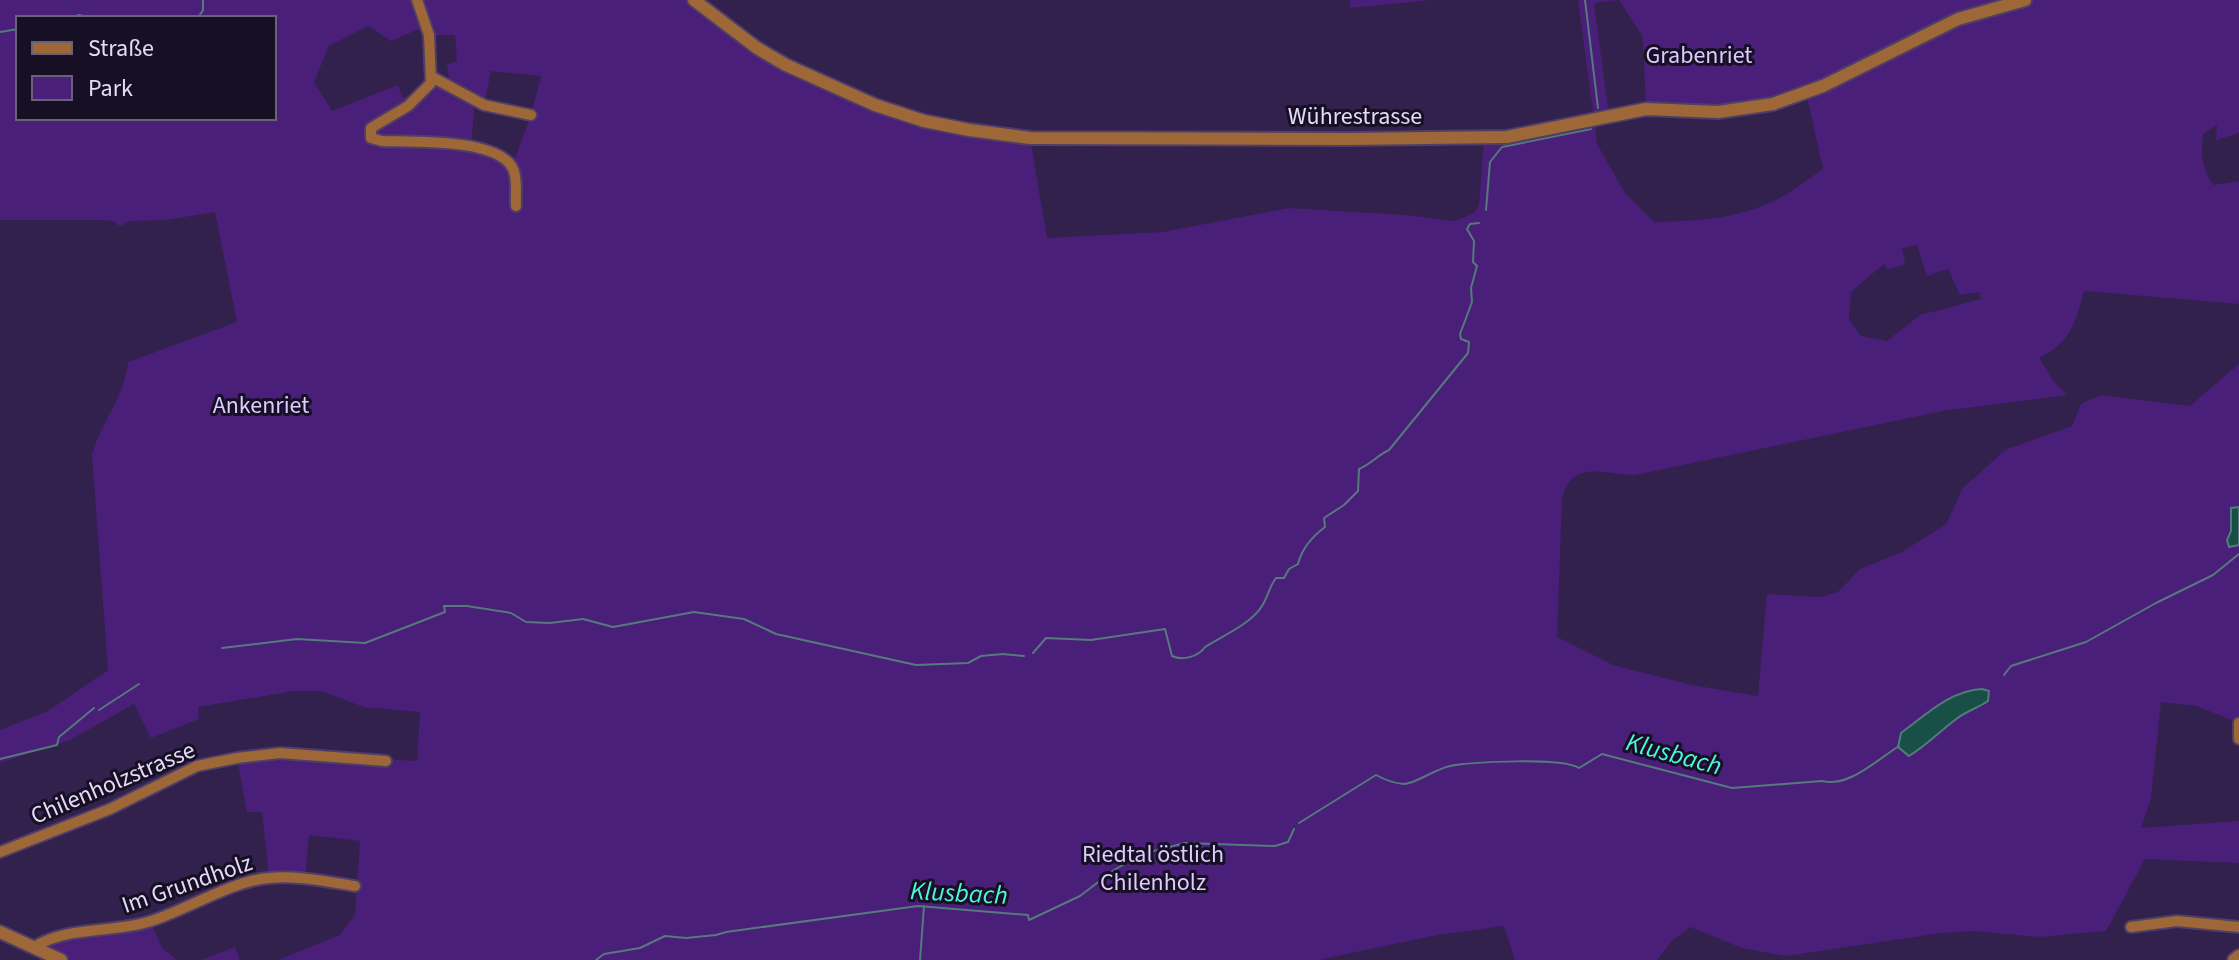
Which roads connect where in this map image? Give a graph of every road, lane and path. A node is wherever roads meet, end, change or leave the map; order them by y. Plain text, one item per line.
1 (417, 0) edge
2 (694, 0) edge
3 (2025, 0) edge
4 (432, 77) junction
5 (531, 115) dead end
6 (516, 206) dead end
7 (2239, 723) edge
8 (2239, 739) edge
9 (386, 761) dead end
10 (0, 852) edge
11 (355, 886) dead end
12 (2131, 927) dead end
13 (2239, 927) edge
14 (0, 932) edge
15 (34, 947) junction
16 (2239, 956) edge
17 (25, 960) edge
18 (61, 960) edge
19 (2234, 960) edge

1 - 4 street
2 - 3 street, Wührestrasse
4 - 5 street
4 - 6 street
7 - 8 street
9 - 10 street, Chilenholzstrasse
11 - 15 street, Im Grundholz
12 - 13 street
14 - 15 street
15 - 17 street
15 - 18 street
16 - 19 street

